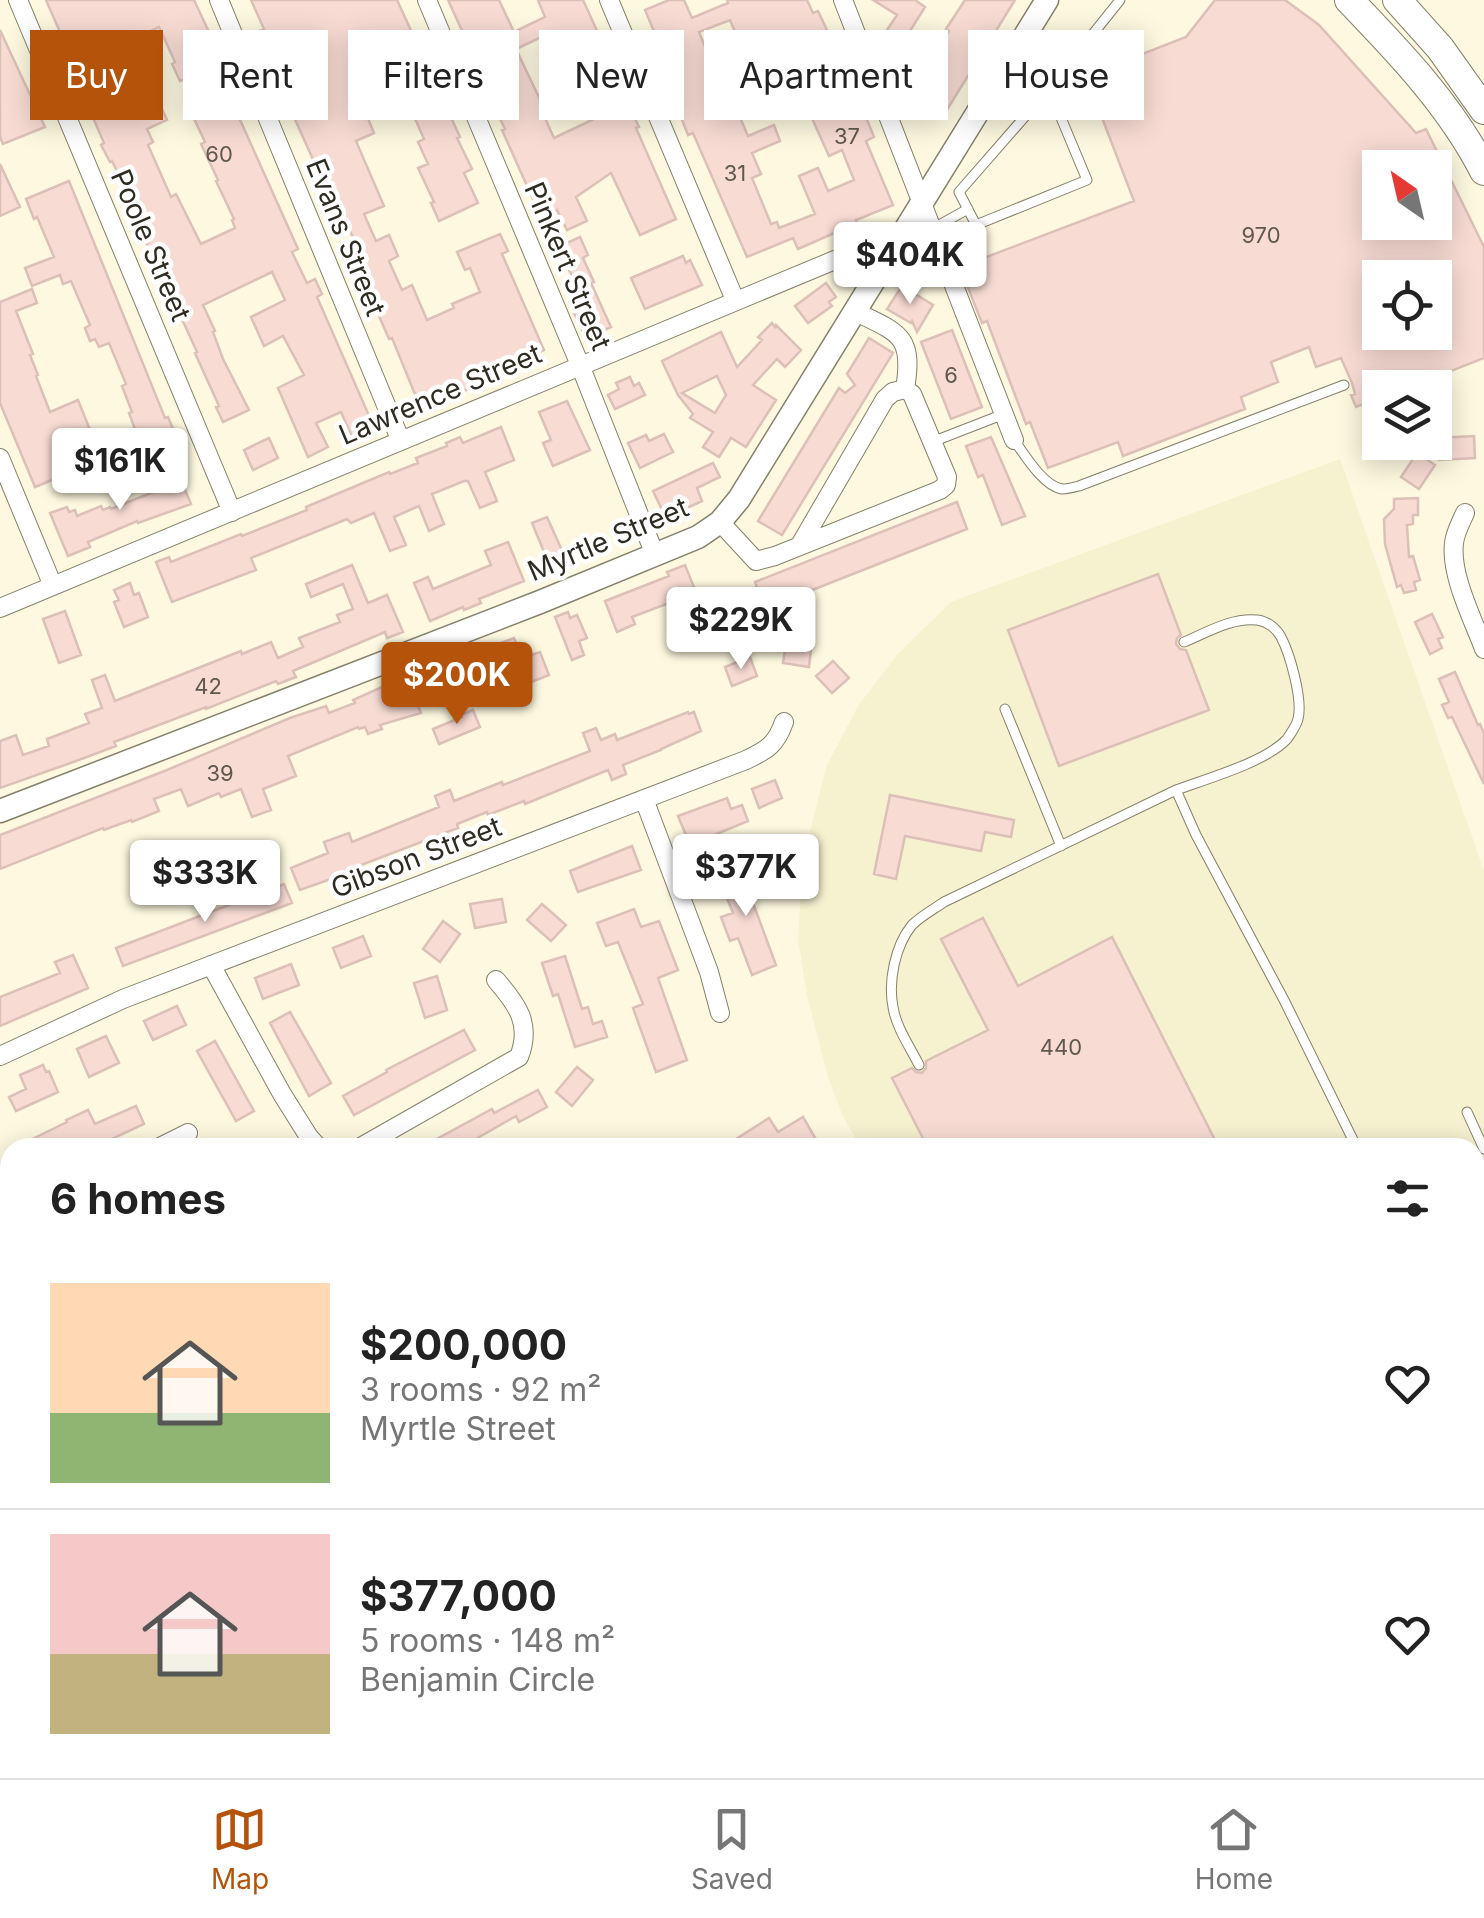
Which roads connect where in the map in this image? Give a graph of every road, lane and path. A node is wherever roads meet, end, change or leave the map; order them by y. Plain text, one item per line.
1 (18, 0) edge
2 (219, 0) edge
3 (427, 0) edge
4 (610, 0) edge
5 (844, 0) edge
6 (1047, 0) edge
7 (1120, 0) edge
8 (1349, 0) edge
9 (1397, 0) edge
10 (1096, 30) edge
11 (1484, 110) edge
12 (1022, 120) edge
13 (1062, 120) edge
14 (1484, 171) edge
15 (922, 200) junction
16 (968, 208) junction
17 (932, 229) junction
18 (902, 232) junction
19 (734, 300) junction
20 (854, 311) junction
21 (580, 366) junction
22 (1344, 385) dead end
23 (905, 390) junction
24 (1004, 414) junction
25 (400, 439) junction
26 (1014, 440) joint
27 (932, 442) junction
28 (0, 458) edge
29 (232, 512) junction
30 (1465, 513) dead end
31 (720, 522) junction
32 (800, 545) junction
33 (655, 555) junction
34 (53, 586) junction
35 (0, 608) edge
36 (1184, 642) dead end
37 (1484, 649) edge
38 (1005, 710) dead end
39 (784, 722) dead end
40 (1176, 790) junction
41 (644, 799) junction
42 (0, 810) edge
43 (1060, 846) junction
44 (211, 966) junction
45 (496, 980) dead end
46 (720, 1013) dead end
47 (0, 1056) edge
48 (919, 1064) dead end
49 (1468, 1112) dead end
50 (188, 1133) dead end
51 (178, 1138) edge
52 (309, 1138) edge
53 (377, 1138) edge
54 (1352, 1138) edge
55 (1479, 1138) edge

1 - 29 street, Poole Street
2 - 25 street, Evans Street
3 - 21 street, Pinkert Street
4 - 19 street
5 - 15 street
6 - 15 street, Myrtle Street
7 - 10 lane
8 - 14 main road
9 - 11 main road
12 - 16 lane
13 - 16 lane
15 - 17 street
15 - 18 street, Myrtle Street
16 - 17 lane
17 - 24 street
18 - 19 street, Lawrence Street
18 - 20 street, Myrtle Street
19 - 21 street, Lawrence Street
20 - 23 street
20 - 31 street, Myrtle Street
21 - 25 street, Lawrence Street
21 - 33 street, Pinkert Street
22 - 26 lane
23 - 27 street
23 - 32 street
24 - 26 street
24 - 27 lane
25 - 29 street, Lawrence Street
27 - 32 street
28 - 34 street
29 - 34 street, Lawrence Street
30 - 37 street
31 - 32 street
31 - 33 street, Myrtle Street
33 - 42 street, Myrtle Street
34 - 35 street, Lawrence Street
36 - 40 lane
38 - 43 lane
39 - 41 street, Gibson Street
40 - 43 lane
40 - 54 lane
41 - 44 street, Gibson Street
41 - 46 street
43 - 48 lane
44 - 47 street, Gibson Street
44 - 52 street
45 - 53 street
49 - 55 lane
50 - 51 street

